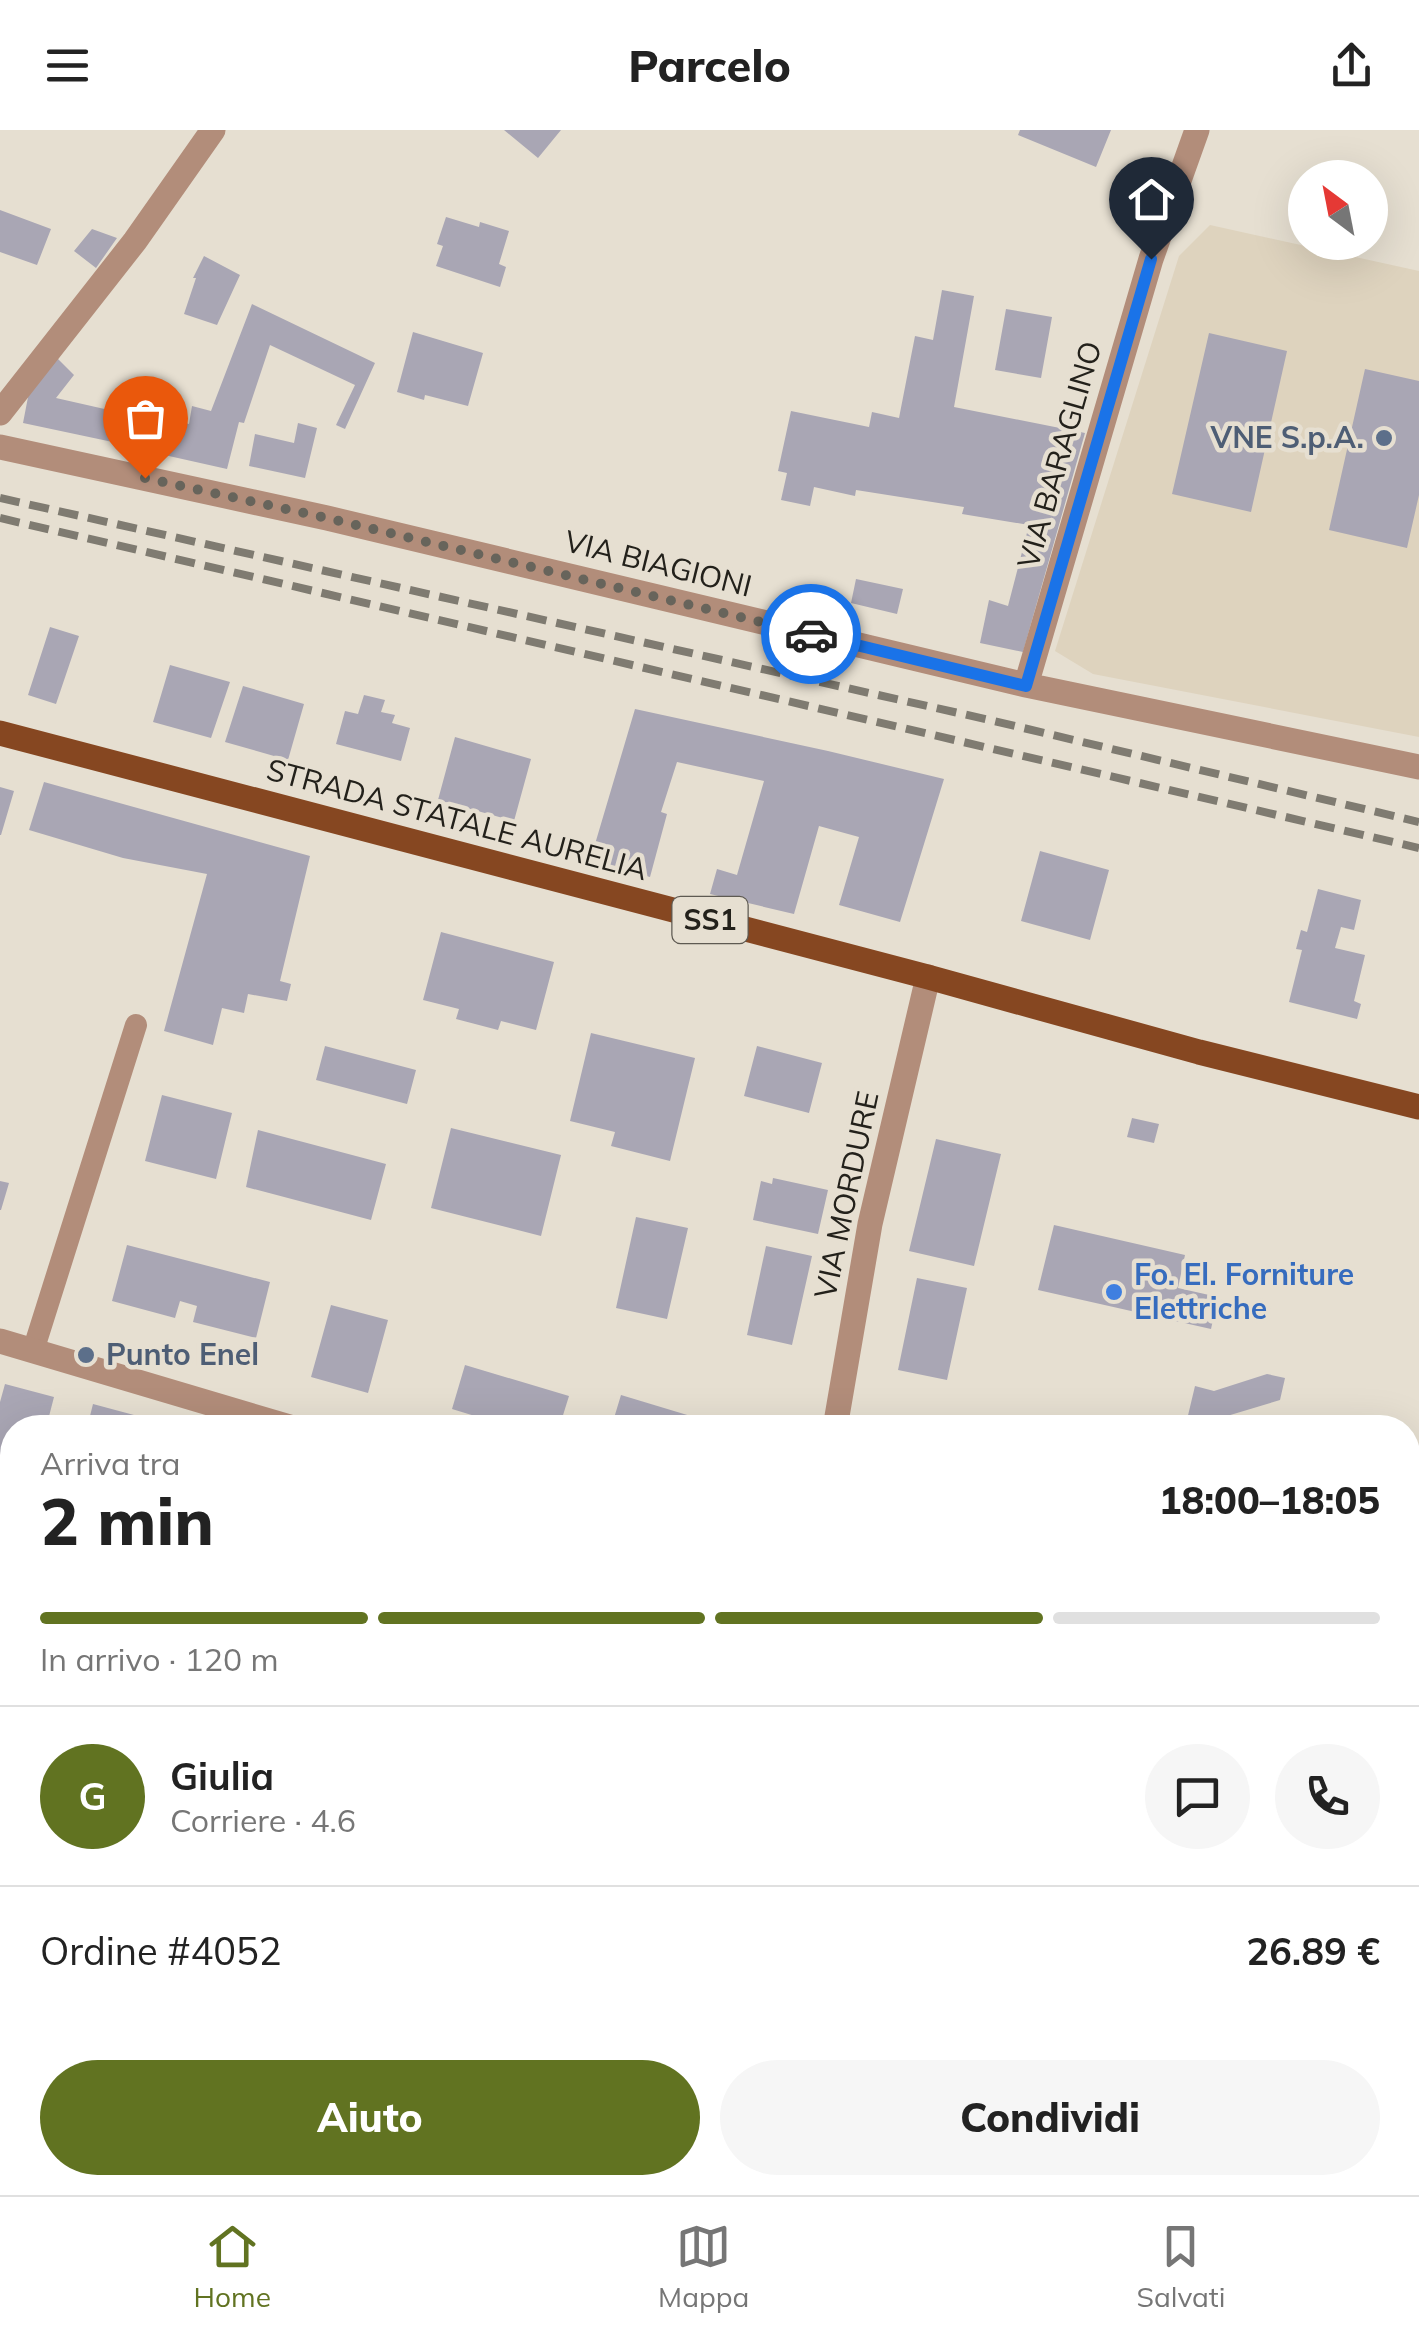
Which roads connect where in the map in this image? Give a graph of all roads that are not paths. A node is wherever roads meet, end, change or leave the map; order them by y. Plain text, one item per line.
1 (213, 130) edge
2 (1198, 130) edge
3 (0, 413) edge
4 (0, 447) edge
5 (1026, 686) junction
6 (0, 733) edge
7 (1419, 767) edge
8 (928, 977) junction
9 (136, 1025) dead end
10 (1419, 1107) edge
11 (0, 1342) edge
12 (33, 1351) junction
13 (249, 1415) edge
14 (837, 1415) edge

1 - 3 street
2 - 5 street, VIA BARAGLINO
4 - 5 street, VIA BIAGIONI
5 - 7 street, VIA BIAGIONI
6 - 8 main road, STRADA STATALE AURELIA / SS1
8 - 10 main road, STRADA STATALE AURELIA / SS1
8 - 14 street, VIA MORDURE
9 - 12 lane
11 - 12 street
12 - 13 street

